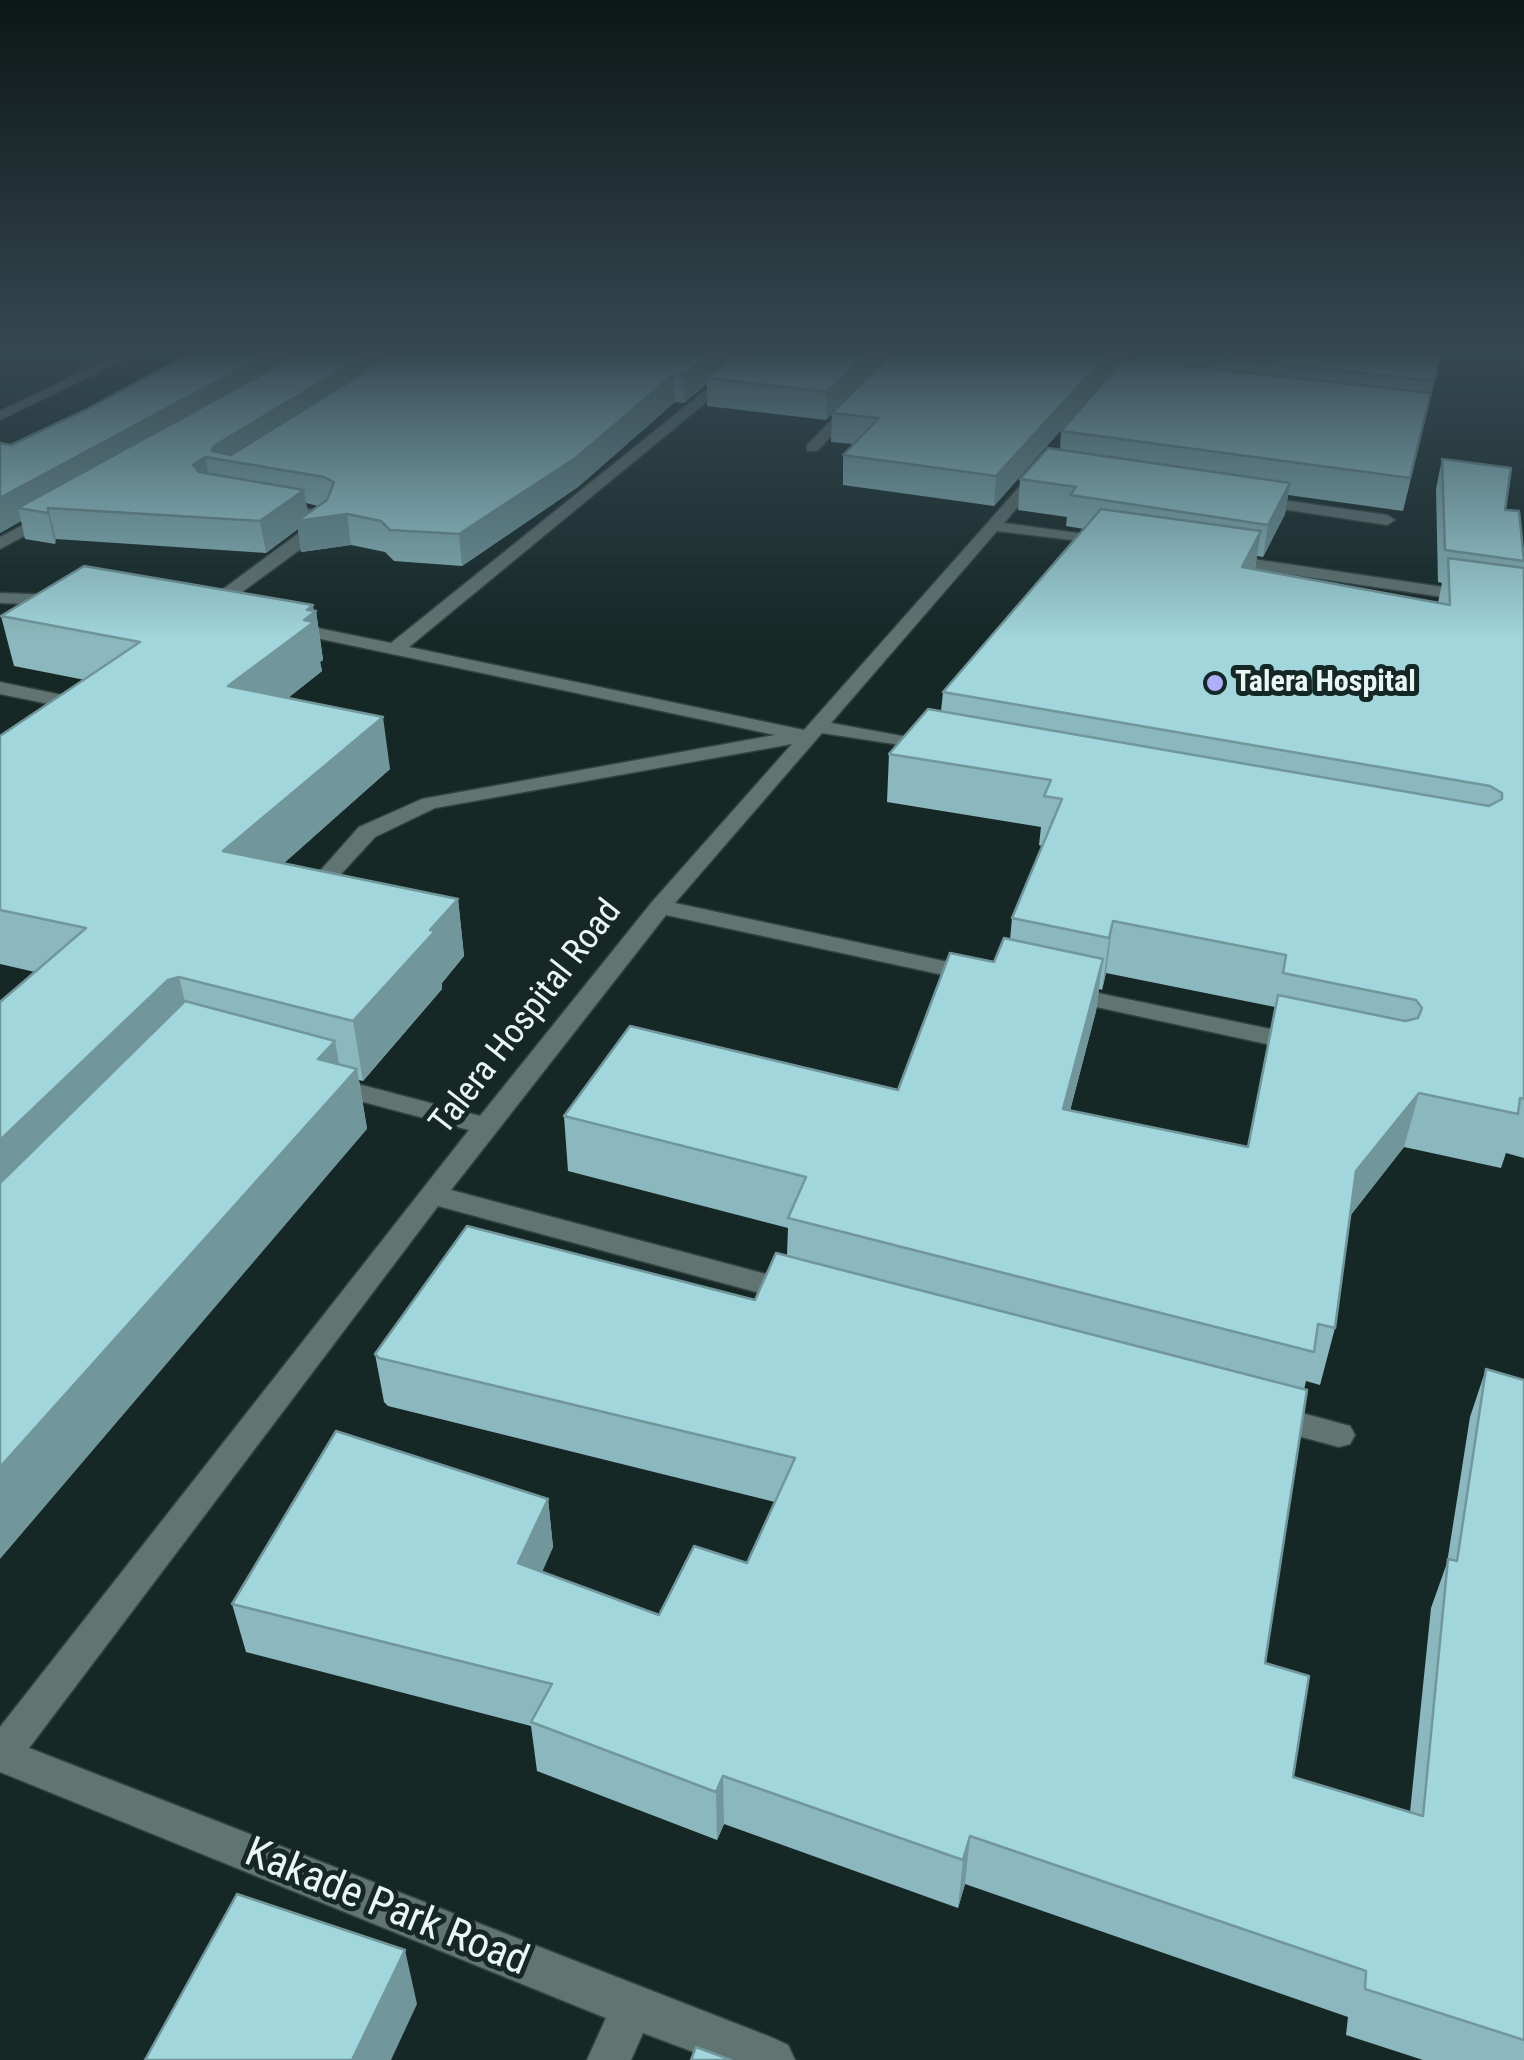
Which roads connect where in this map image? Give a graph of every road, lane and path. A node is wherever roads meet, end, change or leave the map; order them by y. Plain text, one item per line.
1 (643, 448) edge
2 (1053, 466) edge
3 (1234, 498) edge
4 (264, 504) edge
5 (67, 506) edge
6 (1386, 520) dead end
7 (993, 526) junction
8 (0, 544) edge
9 (1130, 546) edge
10 (1208, 558) edge
11 (0, 598) edge
12 (78, 600) edge
13 (1524, 604) edge
14 (207, 605) edge
15 (262, 622) edge
16 (396, 650) junction
17 (0, 688) edge
18 (811, 731) junction
19 (54, 732) edge
20 (952, 751) edge
21 (323, 880) edge
22 (660, 907) junction
23 (1006, 981) edge
24 (1045, 989) edge
25 (1315, 1047) edge
26 (306, 1078) edge
27 (486, 1126) junction
28 (432, 1195) junction
29 (818, 1297) edge
30 (1243, 1410) edge
31 (1339, 1435) dead end
32 (0, 1754) edge
33 (633, 2008) junction
34 (610, 2060) edge
35 (773, 2060) edge

1 - 16 street
2 - 7 street, Talera Hospital Road
3 - 6 street
4 - 14 street
5 - 8 street
7 - 9 street
7 - 18 street, Talera Hospital Road
10 - 13 street
11 - 12 street
15 - 16 street
16 - 18 street
17 - 19 street
18 - 20 street
18 - 21 street
18 - 22 street, Talera Hospital Road
22 - 23 street
22 - 27 street, Talera Hospital Road
24 - 25 street
26 - 27 street
27 - 28 street, Talera Hospital Road
28 - 29 street
28 - 32 street, Talera Hospital Road
30 - 31 street
32 - 33 street, Kakade Park Road
33 - 34 street
33 - 35 street, Kakade Park Road

